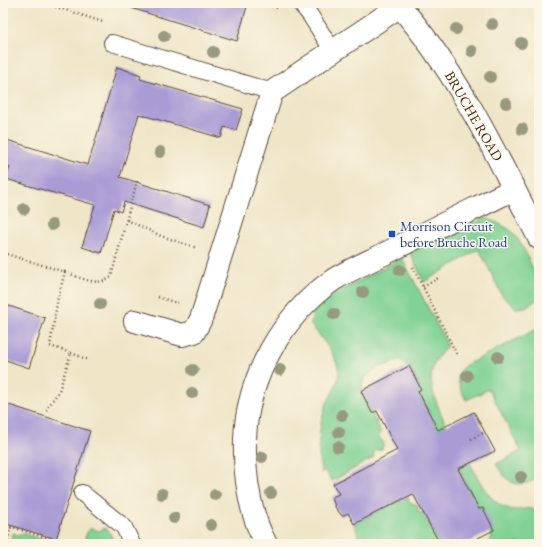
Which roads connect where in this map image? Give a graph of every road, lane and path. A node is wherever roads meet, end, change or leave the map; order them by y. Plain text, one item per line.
1 (44, 3) edge
2 (265, 3) edge
3 (300, 3) edge
4 (398, 5) edge
5 (286, 12) dead end
6 (111, 24) dead end
7 (112, 42) dead end
8 (333, 51) junction
9 (272, 92) junction
10 (137, 182) dead end
11 (514, 189) junction
12 (127, 220) junction
13 (539, 238) edge
14 (401, 245) junction
15 (3, 253) edge
16 (195, 256) dead end
17 (65, 272) junction
18 (440, 277) dead end
19 (423, 287) junction
20 (158, 297) dead end
21 (182, 297) dead end
22 (135, 321) dead end
23 (71, 353) junction
24 (458, 355) dead end
25 (89, 360) dead end
26 (46, 410) dead end
27 (485, 432) dead end
28 (471, 439) dead end
29 (82, 493) dead end
30 (3, 524) edge
31 (11, 527) junction
32 (264, 543) edge
33 (7, 544) edge
34 (65, 544) edge
35 (132, 544) edge

1 - 6 path
2 - 5 path
3 - 8 lane
4 - 8 street
4 - 11 street, BRUCHE ROAD
7 - 9 lane
8 - 9 street
9 - 22 street
10 - 12 path
11 - 13 street, BRUCHE ROAD
11 - 14 street
12 - 16 path
12 - 17 path
14 - 19 path
14 - 32 street
15 - 17 path
17 - 23 path
18 - 19 path
19 - 24 path
20 - 21 path
23 - 25 path
23 - 26 path
27 - 28 path
29 - 35 lane
30 - 31 path
31 - 33 path
31 - 34 path

